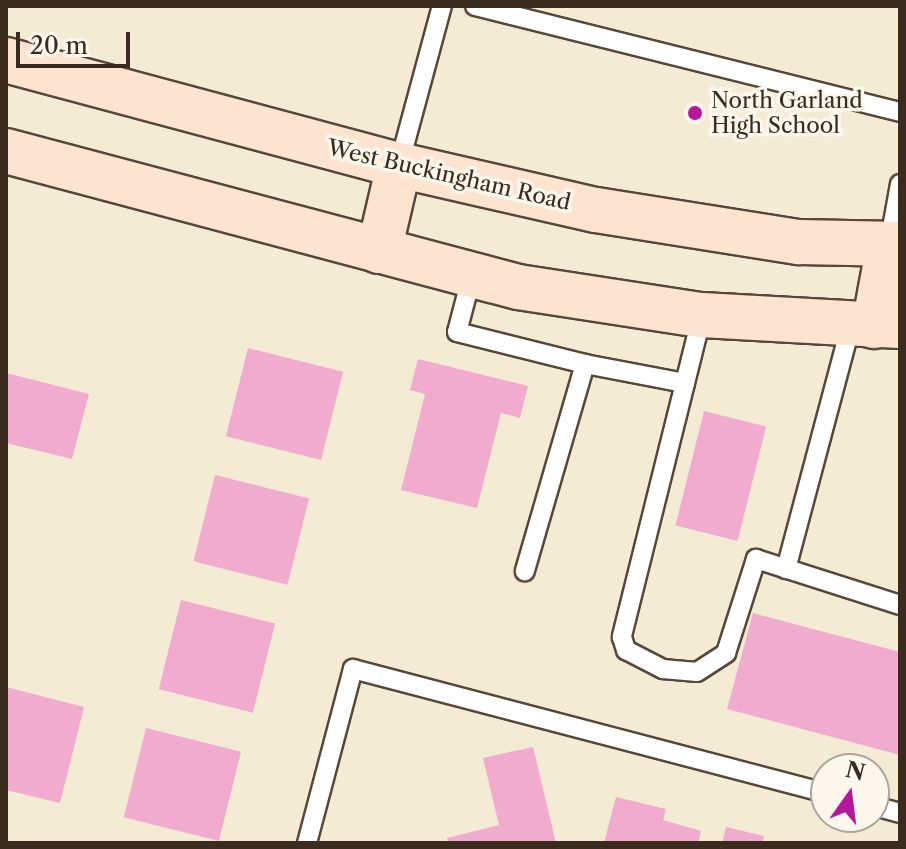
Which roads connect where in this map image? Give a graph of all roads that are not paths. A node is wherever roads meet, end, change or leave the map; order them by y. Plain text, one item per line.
1 (442, 6) edge
2 (475, 6) edge
3 (6, 60) edge
4 (900, 112) edge
5 (6, 151) edge
6 (399, 165) junction
7 (900, 184) edge
8 (894, 245) edge
9 (379, 251) junction
10 (472, 275) junction
11 (702, 315) junction
12 (875, 326) edge
13 (585, 364) junction
14 (685, 383) junction
15 (786, 569) junction
16 (525, 571) dead end
17 (900, 605) edge
18 (810, 789) edge
19 (307, 843) edge

1 - 6 lane
2 - 4 lane
3 - 6 main road, West Buckingham Road
5 - 9 main road
6 - 8 main road, West Buckingham Road
6 - 9 main road
7 - 8 lane
8 - 12 main road
9 - 10 main road
10 - 11 main road
10 - 13 lane
11 - 12 main road
11 - 14 lane
12 - 15 lane
13 - 14 lane
13 - 16 lane
14 - 15 lane
15 - 17 lane
18 - 19 lane

